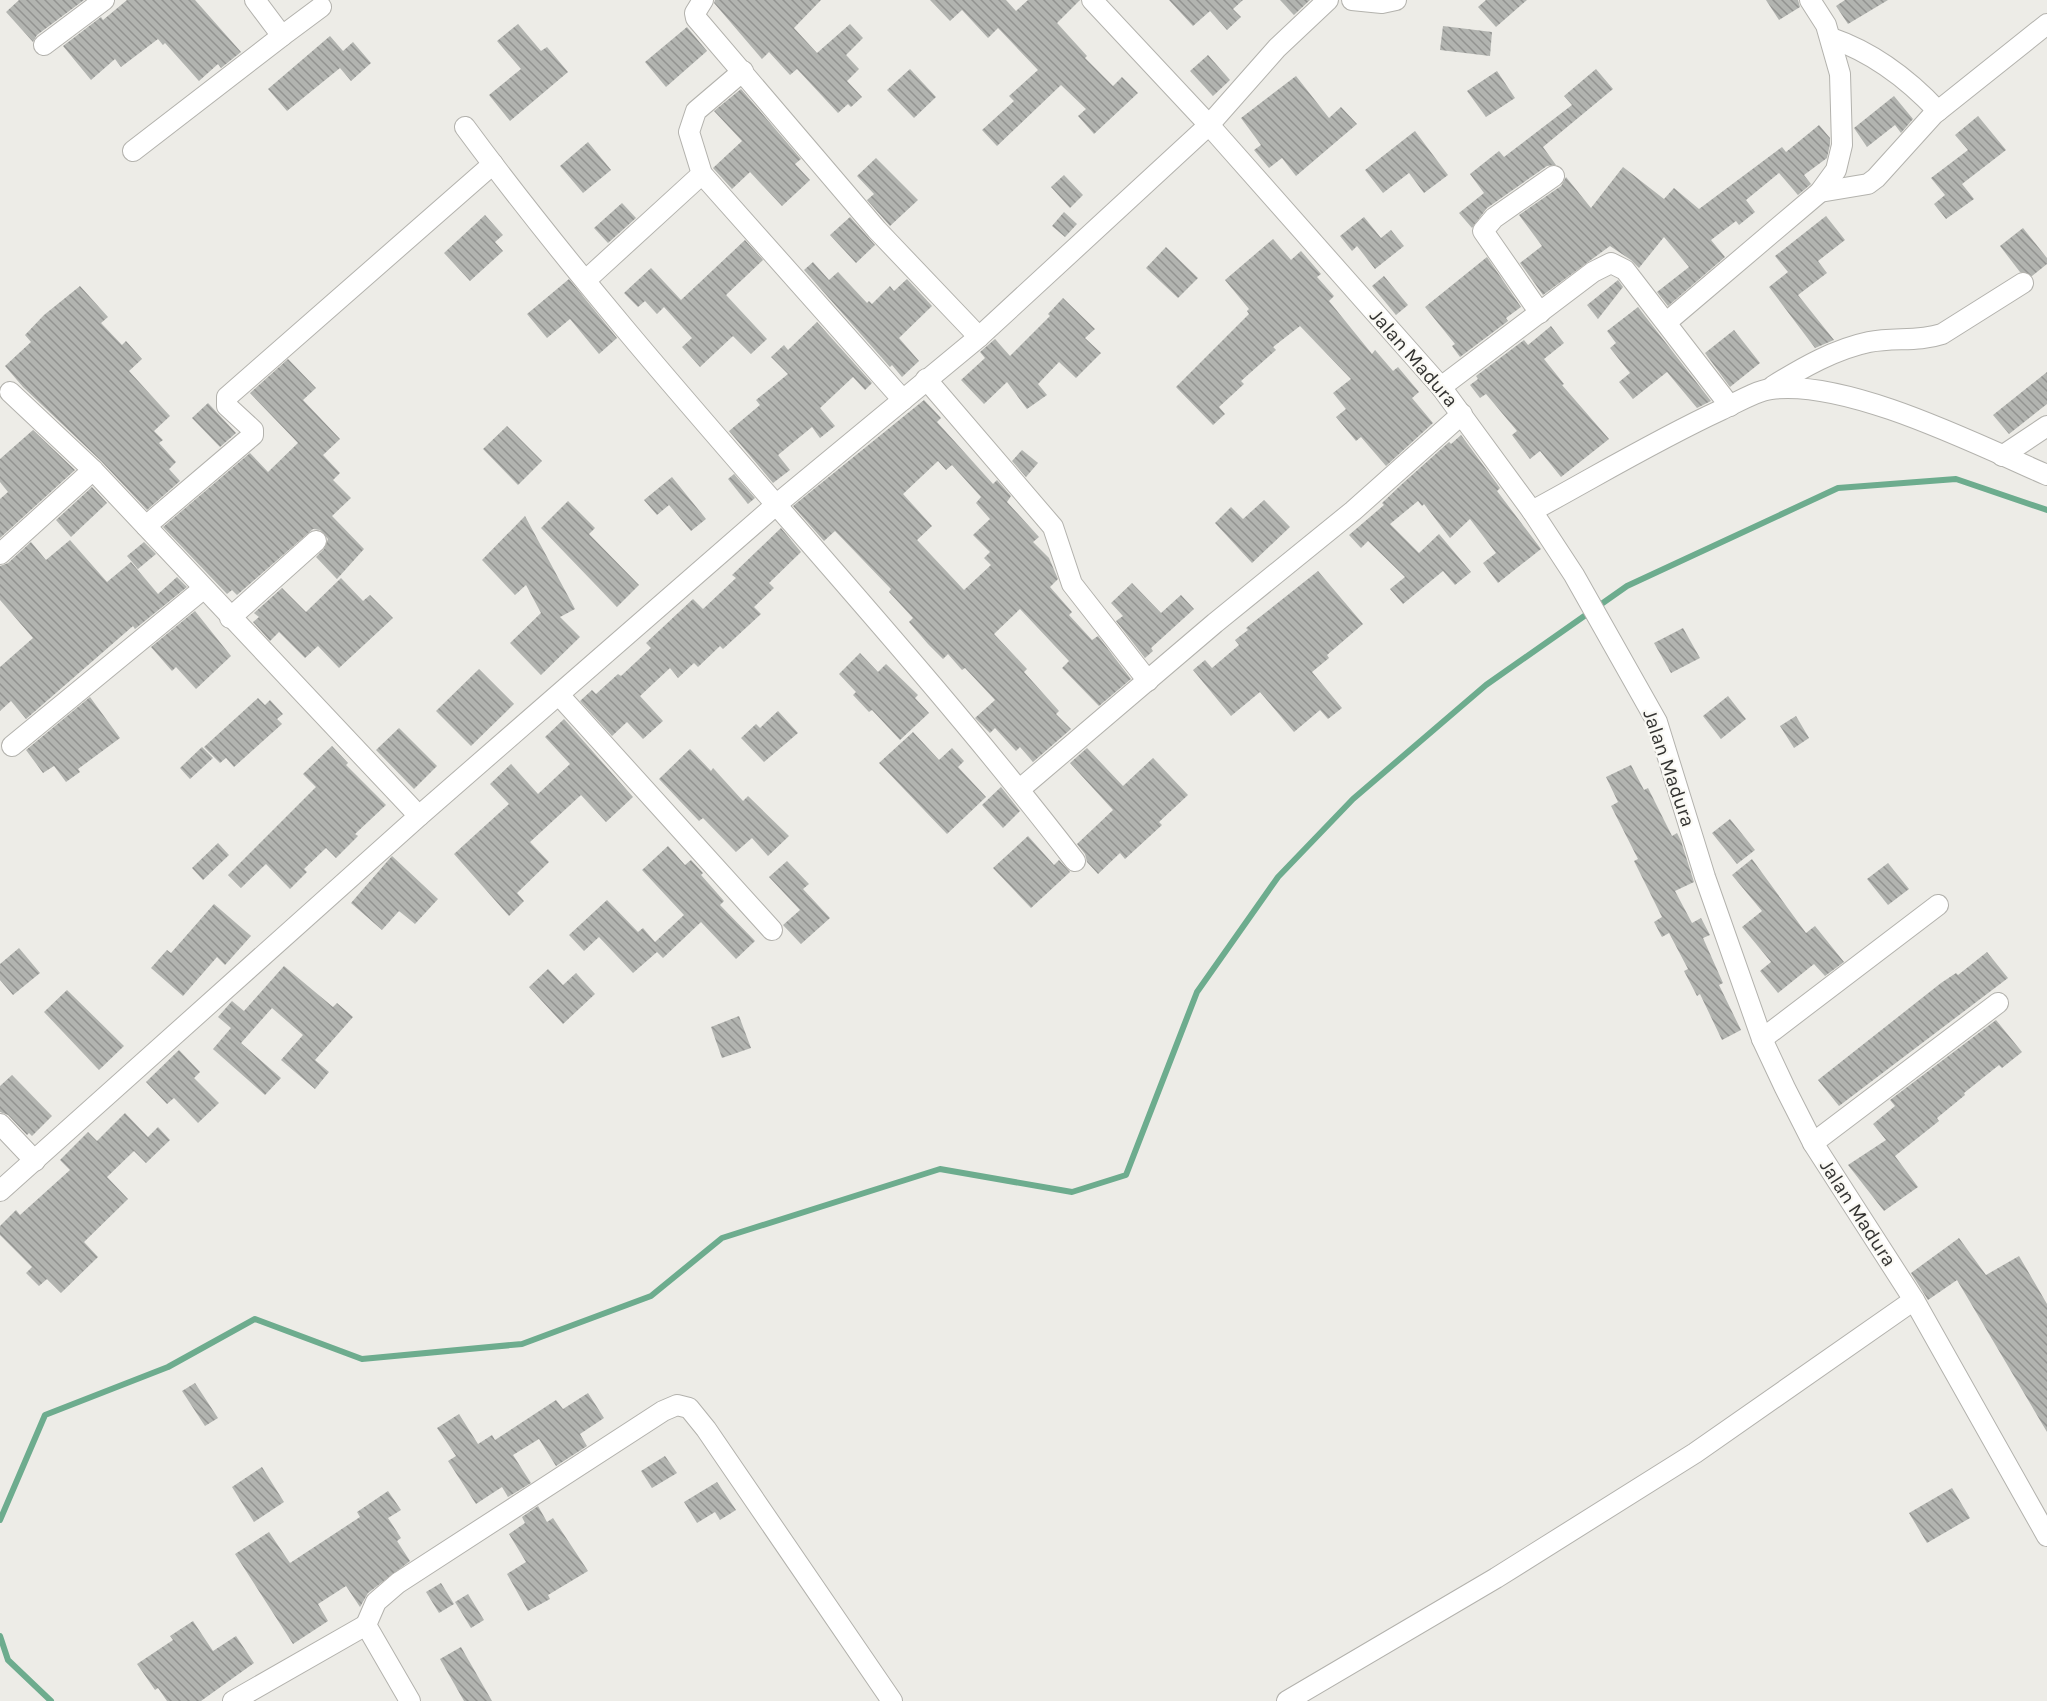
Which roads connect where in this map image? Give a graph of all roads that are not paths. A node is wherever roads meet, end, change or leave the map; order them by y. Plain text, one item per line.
1 (104, 0) edge
2 (255, 0) edge
3 (704, 0) edge
4 (1092, 0) edge
5 (1328, 0) edge
6 (1352, 0) edge
7 (1396, 0) edge
8 (1810, 0) edge
9 (321, 7) dead end
10 (2047, 24) edge
11 (1828, 32) junction
12 (282, 36) junction
13 (44, 45) dead end
14 (743, 71) junction
15 (1938, 111) junction
16 (1209, 126) junction
17 (465, 127) dead end
18 (133, 151) dead end
19 (493, 164) junction
20 (702, 174) junction
21 (1554, 176) dead end
22 (1820, 192) junction
23 (586, 280) junction
24 (2023, 283) dead end
25 (1540, 313) junction
26 (1668, 321) junction
27 (979, 337) junction
28 (926, 379) junction
29 (1441, 387) junction
30 (1768, 389) junction
31 (10, 392) dead end
32 (903, 400) junction
33 (1730, 406) junction
34 (1462, 414) junction
35 (2047, 426) edge
36 (2002, 456) junction
37 (93, 470) junction
38 (2047, 475) edge
39 (777, 504) junction
40 (1532, 511) junction
41 (146, 526) junction
42 (316, 541) dead end
43 (0, 554) edge
44 (203, 589) junction
45 (230, 618) junction
46 (1148, 681) junction
47 (559, 695) junction
48 (12, 747) dead end
49 (1020, 789) junction
50 (419, 816) junction
51 (1075, 861) dead end
52 (1938, 905) dead end
53 (772, 930) dead end
54 (1998, 1003) dead end
55 (1762, 1039) junction
56 (0, 1125) edge
57 (1813, 1143) junction
58 (35, 1161) junction
59 (0, 1191) edge
60 (1914, 1300) junction
61 (2039, 1506) edge
62 (2047, 1536) edge
63 (366, 1625) junction
64 (233, 1701) edge
65 (410, 1701) edge
66 (892, 1701) edge
67 (1287, 1701) edge

1 - 13 street
2 - 12 street
3 - 14 street
4 - 16 street, Jalan Madura
5 - 16 street
6 - 7 street
8 - 11 street
9 - 12 street
10 - 15 street
11 - 15 street
11 - 22 street
12 - 18 street
14 - 20 street
14 - 27 street
15 - 22 street
16 - 27 street
16 - 29 street, Jalan Madura
17 - 19 street
19 - 23 street
19 - 41 street
20 - 23 street
20 - 32 street
21 - 25 street
22 - 26 street
23 - 39 street
24 - 30 street
25 - 26 street
25 - 29 street
26 - 33 street
27 - 28 street
28 - 32 street
28 - 46 street
29 - 34 street, Jalan Madura
30 - 33 street
30 - 36 street
31 - 37 street
32 - 39 street
33 - 40 street
34 - 40 street, Jalan Madura
34 - 46 street
35 - 36 street
36 - 38 street
37 - 41 street
37 - 43 street
39 - 47 street
39 - 49 street
40 - 55 street, Jalan Madura
41 - 44 street
42 - 45 street
44 - 45 street
44 - 48 street
45 - 50 street
46 - 49 street
47 - 50 street
47 - 53 street
49 - 51 street
50 - 58 street
52 - 55 street
54 - 57 street
55 - 57 street, Jalan Madura
56 - 58 street
57 - 60 street, Jalan Madura
58 - 59 street
60 - 61 street, Jalan Madura
60 - 67 street
61 - 62 street, Jalan Madura
63 - 64 street
63 - 65 street
63 - 66 street

